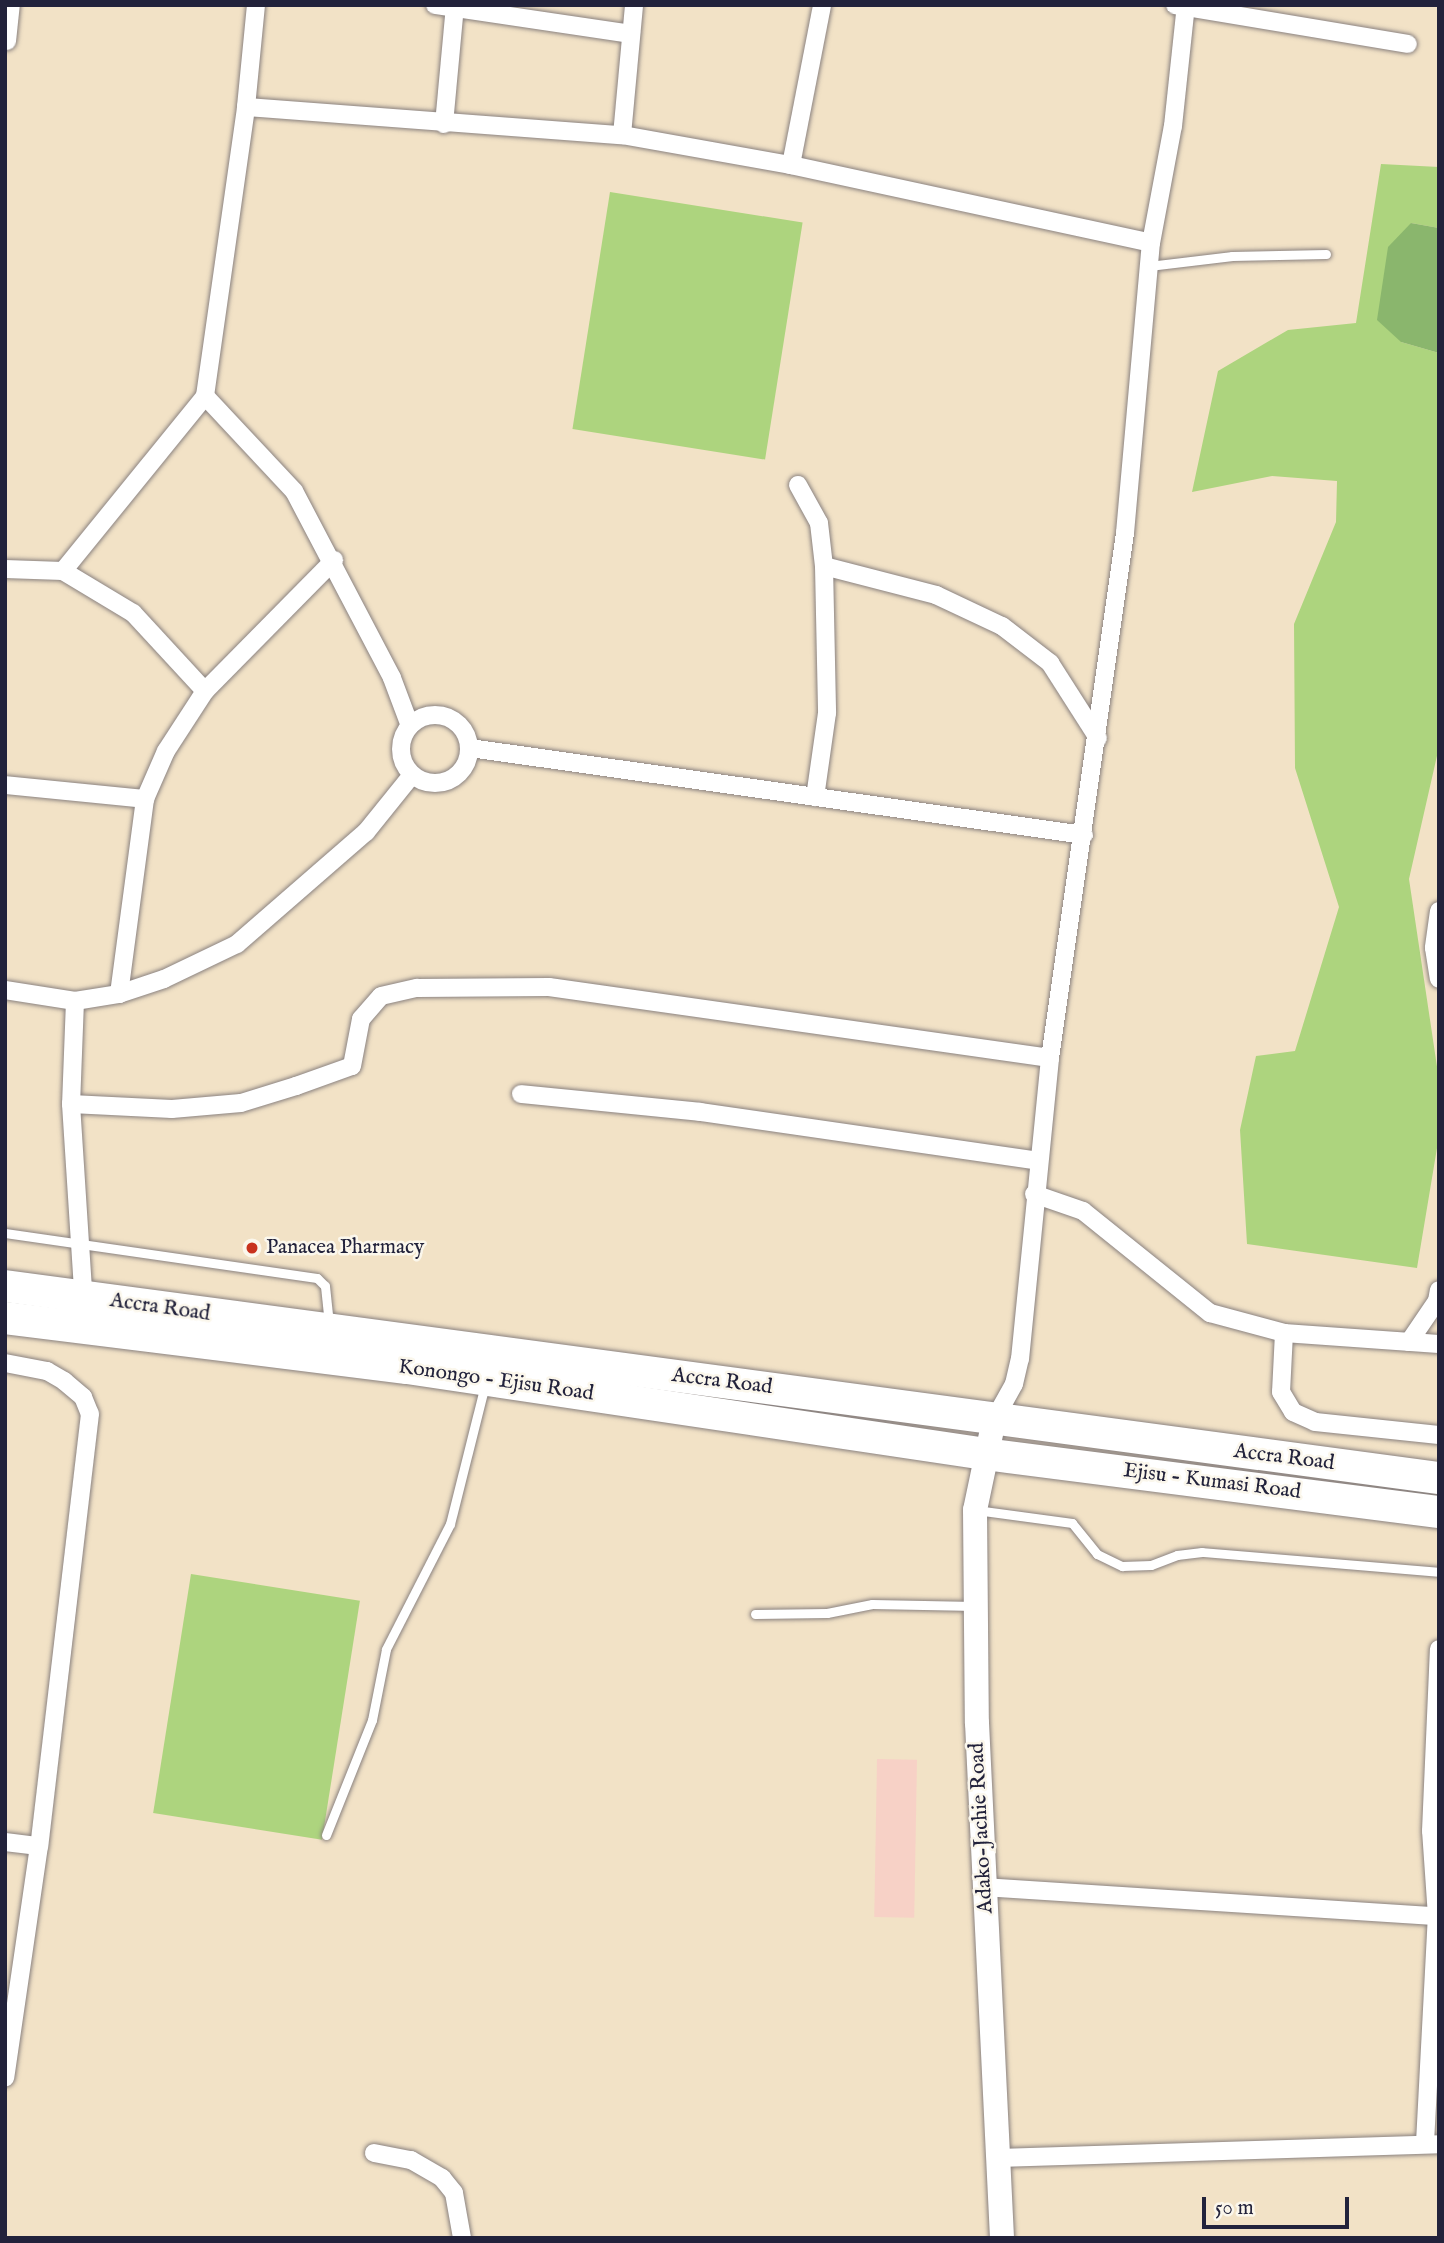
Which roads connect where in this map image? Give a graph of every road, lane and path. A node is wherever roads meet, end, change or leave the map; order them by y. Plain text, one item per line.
1 (11, 5) edge
2 (256, 5) edge
3 (435, 5) edge
4 (634, 5) edge
5 (822, 5) edge
6 (1182, 6) edge
7 (455, 7) edge
8 (631, 34) junction
9 (7, 41) edge
10 (1408, 44) dead end
11 (246, 107) junction
12 (444, 124) junction
13 (622, 135) junction
14 (792, 165) junction
15 (1151, 243) junction
16 (1326, 254) dead end
17 (1149, 266) junction
18 (205, 396) junction
19 (799, 485) dead end
20 (334, 560) junction
21 (824, 566) junction
22 (5, 569) edge
23 (63, 571) junction
24 (205, 691) junction
25 (410, 726) junction
26 (1098, 738) junction
27 (470, 748) junction
28 (412, 775) junction
29 (5, 785) edge
30 (815, 797) junction
31 (145, 799) junction
32 (1084, 835) junction
33 (1439, 911) edge
34 (1439, 979) edge
35 (5, 990) edge
36 (119, 993) junction
37 (75, 1001) junction
38 (1050, 1058) junction
39 (521, 1094) dead end
40 (71, 1104) junction
41 (1038, 1161) junction
42 (1034, 1194) junction
43 (5, 1233) edge
44 (80, 1242) junction
45 (5, 1286) edge
46 (1439, 1290) edge
47 (84, 1312) junction
48 (5, 1318) edge
49 (330, 1332) junction
50 (1284, 1333) junction
51 (1409, 1342) junction
52 (1439, 1344) edge
53 (5, 1363) edge
54 (486, 1380) junction
55 (994, 1420) junction
56 (1439, 1435) edge
57 (985, 1454) junction
58 (1439, 1478) edge
59 (975, 1510) junction
60 (1439, 1512) edge
61 (1439, 1572) edge
62 (977, 1606) junction
63 (755, 1615) dead end
64 (1439, 1649) edge
65 (326, 1835) dead end
66 (5, 1842) edge
67 (39, 1846) junction
68 (984, 1888) junction
69 (1437, 1916) edge
70 (5, 2078) edge
71 (1432, 2143) edge
72 (374, 2153) dead end
73 (999, 2158) junction
74 (461, 2238) edge
75 (1002, 2238) edge

1 - 9 street
2 - 11 street
3 - 7 street
4 - 8 street
5 - 14 street
6 - 10 street
6 - 15 street
7 - 8 street
7 - 12 street
8 - 13 street
11 - 12 street
11 - 18 street
12 - 13 street
13 - 14 street
14 - 15 street
15 - 17 street
16 - 17 lane
17 - 26 street
18 - 20 street
18 - 23 street
19 - 21 street
20 - 24 street
20 - 25 street
21 - 26 street
21 - 30 street
22 - 23 street
23 - 24 street
24 - 31 street
25 - 27 street
25 - 28 street
26 - 32 street
27 - 28 street
27 - 30 street
28 - 36 street
29 - 31 street
30 - 32 street
31 - 36 street
32 - 38 street
33 - 34 street
35 - 37 street
36 - 37 street
37 - 40 street
38 - 40 street
38 - 41 street
39 - 41 street
40 - 44 street
41 - 42 street
42 - 50 street
42 - 55 street
43 - 44 lane
44 - 47 street
44 - 49 lane
45 - 47 highway, Accra Road
46 - 51 street
47 - 48 highway, Konongo - Ejisu Road
47 - 49 highway, Accra Road
47 - 54 highway, Konongo - Ejisu Road
49 - 55 highway, Accra Road
50 - 51 street
50 - 56 street
51 - 52 street
53 - 67 street
54 - 57 highway, Konongo - Ejisu Road
54 - 65 lane
55 - 57 street, Adako-Jachie Road
55 - 58 highway, Accra Road
57 - 59 street, Adako-Jachie Road
57 - 60 highway, Ejisu - Kumasi Road
59 - 61 lane
59 - 62 street, Adako-Jachie Road
62 - 63 lane
62 - 68 street, Adako-Jachie Road
64 - 69 street
66 - 67 street
67 - 70 street
68 - 69 street
68 - 73 street, Adako-Jachie Road
69 - 71 street
71 - 73 street
72 - 74 street
73 - 75 street, Adako-Jachie Road

